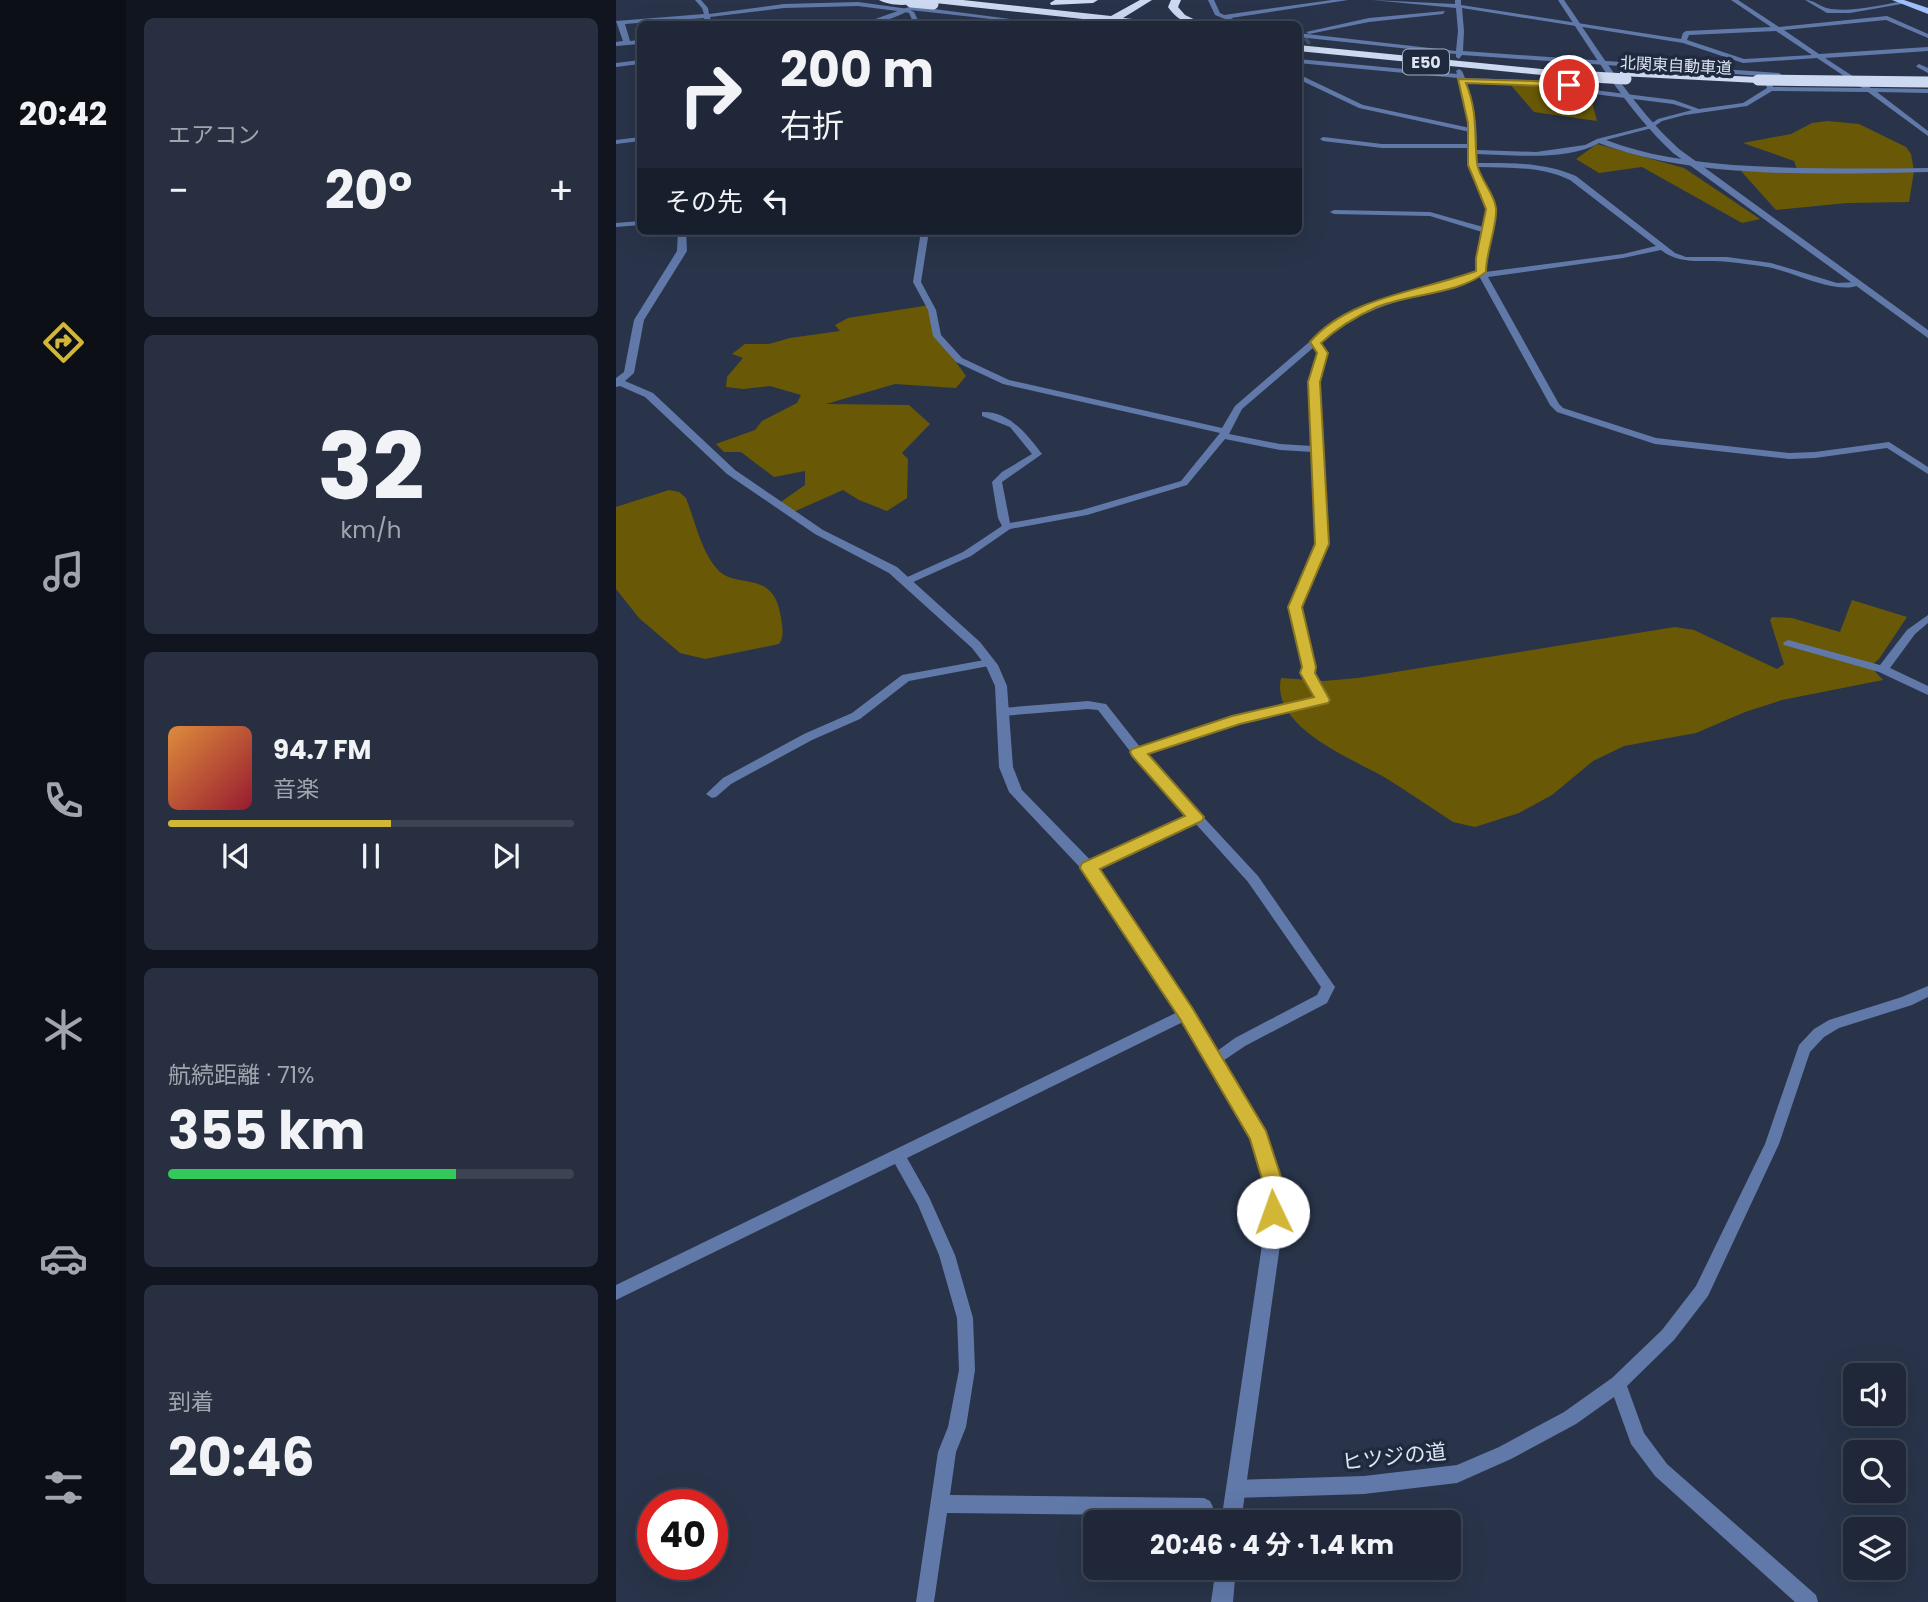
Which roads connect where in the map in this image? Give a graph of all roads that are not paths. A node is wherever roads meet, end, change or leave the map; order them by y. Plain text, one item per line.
1 (698, 0) edge
2 (771, 0) edge
3 (790, 0) edge
4 (884, 0) edge
5 (979, 0) edge
6 (1093, 0) edge
7 (1139, 0) edge
8 (1147, 0) edge
9 (1176, 0) edge
10 (1211, 0) edge
11 (1345, 0) edge
12 (1375, 0) edge
13 (1458, 0) edge
14 (1561, 0) edge
15 (1750, 0) edge
16 (1808, 0) edge
17 (1735, 1) edge
18 (1900, 1) edge
19 (858, 4) junction
20 (920, 4) edge
21 (785, 6) junction
22 (1457, 8) junction
23 (1928, 11) edge
24 (1008, 12) junction
25 (706, 16) junction
26 (1222, 17) junction
27 (1112, 19) edge
28 (644, 21) edge
29 (708, 21) edge
30 (872, 21) edge
31 (916, 21) edge
32 (1027, 21) edge
33 (1077, 21) edge
34 (1118, 21) edge
35 (1193, 21) edge
36 (1233, 21) edge
37 (637, 22) edge
38 (619, 23) edge
39 (1578, 25) junction
40 (1778, 29) junction
41 (1928, 36) edge
42 (1302, 40) edge
43 (1684, 41) junction
44 (637, 42) edge
45 (626, 43) junction
46 (616, 44) edge
47 (1928, 49) edge
48 (1302, 54) tunnel mouth
49 (1459, 55) junction
50 (1820, 57) junction
51 (1302, 61) edge
52 (637, 62) edge
53 (616, 65) edge
54 (1605, 65) junction
55 (1919, 66) dead end
56 (1928, 71) edge
57 (1554, 74) junction
58 (1591, 74) junction
59 (1459, 76) junction
60 (1302, 78) edge
61 (1847, 78) junction
62 (1764, 82) junction
63 (1928, 84) edge
64 (1870, 91) junction
65 (1625, 95) junction
66 (1700, 110) junction
67 (1650, 127) junction
68 (1471, 130) junction
69 (1928, 134) edge
70 (637, 139) edge
71 (1323, 139) dead end
72 (1599, 140) junction
73 (616, 142) edge
74 (1472, 149) junction
75 (1692, 164) junction
76 (1473, 165) junction
77 (1928, 170) edge
78 (1334, 212) dead end
79 (637, 223) edge
80 (616, 225) edge
81 (1487, 231) junction
82 (682, 235) edge
83 (924, 235) edge
84 (1660, 248) junction
85 (1482, 274) junction
86 (1857, 285) junction
87 (1928, 335) edge
88 (1315, 342) junction
89 (618, 383) edge
90 (985, 414) dead end
91 (1224, 434) junction
92 (1317, 449) junction
93 (1928, 471) edge
94 (1007, 527) junction
95 (907, 581) junction
96 (1928, 618) edge
97 (1788, 643) dead end
98 (990, 663) junction
99 (1883, 669) junction
100 (1928, 691) edge
101 (1002, 712) junction
102 (1138, 752) junction
103 (712, 794) dead end
104 (1196, 817) junction
105 (1088, 868) junction
106 (1928, 992) edge
107 (1186, 1014) junction
108 (1214, 1061) junction
109 (898, 1155) junction
110 (616, 1293) edge
111 (1618, 1384) junction
112 (1235, 1489) junction
113 (938, 1504) junction
114 (1204, 1507) dead end
115 (1232, 1510) edge
116 (1225, 1580) edge
117 (925, 1602) edge
118 (1222, 1602) edge
119 (1810, 1602) edge

1 - 25 street
2 - 21 street
3 - 19 street
4 - 20 highway
5 - 6 highway
7 - 27 highway
8 - 27 highway
9 - 35 highway
10 - 26 street
11 - 26 street
12 - 22 street
13 - 22 street
14 - 39 street
15 - 17 street
16 - 18 street
17 - 40 street
18 - 23 main road
19 - 20 street
19 - 21 street
20 - 24 highway
20 - 30 street
20 - 31 street
20 - 32 street
20 - 34 highway
21 - 25 street
22 - 39 street
22 - 42 street
22 - 49 street
24 - 27 highway
24 - 33 highway
25 - 28 street
25 - 29 street
26 - 36 street
37 - 38 street
38 - 45 street
39 - 43 street
39 - 54 street
40 - 41 street
40 - 43 street
40 - 50 street
42 - 49 street
42 - 57 highway, 北関東自動車道 / E50
42 - 58 highway, 北関東自動車道 / E50
43 - 50 street
44 - 45 street
45 - 46 street
47 - 50 street
48 - 57 highway
49 - 54 street
50 - 61 street
51 - 59 street
52 - 53 street
54 - 62 street
54 - 65 street
55 - 56 street
57 - 58 highway, 北関東自動車道 / E50
58 - 62 highway, 北関東自動車道 / E50, bridge
59 - 65 street
59 - 68 street
60 - 68 street
61 - 62 street
61 - 63 street
61 - 64 street
62 - 63 highway, 北関東自動車道 / E50, bridge
62 - 64 street
62 - 66 street
63 - 64 street
64 - 69 street
65 - 66 street
65 - 67 street
66 - 67 street
67 - 72 street
67 - 75 street
68 - 74 street
70 - 73 street
71 - 74 street
72 - 74 street
72 - 75 street
74 - 76 street
75 - 77 street
75 - 86 street
76 - 81 street
76 - 84 street
78 - 81 street
79 - 80 street
81 - 85 street
82 - 89 street
83 - 91 street
84 - 85 street
84 - 86 street
85 - 88 street
85 - 93 street
86 - 87 street
88 - 91 street
88 - 92 street
89 - 95 street
90 - 94 street
91 - 92 street
91 - 94 street
92 - 102 street
94 - 95 street
95 - 98 street
96 - 99 street
97 - 99 street
98 - 101 street
98 - 103 street
99 - 100 street
101 - 102 street
101 - 105 street
102 - 104 street
104 - 105 street
104 - 108 street
105 - 107 street
106 - 111 street, ヒツジの道
107 - 108 street
107 - 109 street
108 - 112 street
109 - 110 street
109 - 113 street
111 - 112 street, ヒツジの道
111 - 119 street
112 - 115 street
113 - 114 street
113 - 117 street
116 - 118 street

